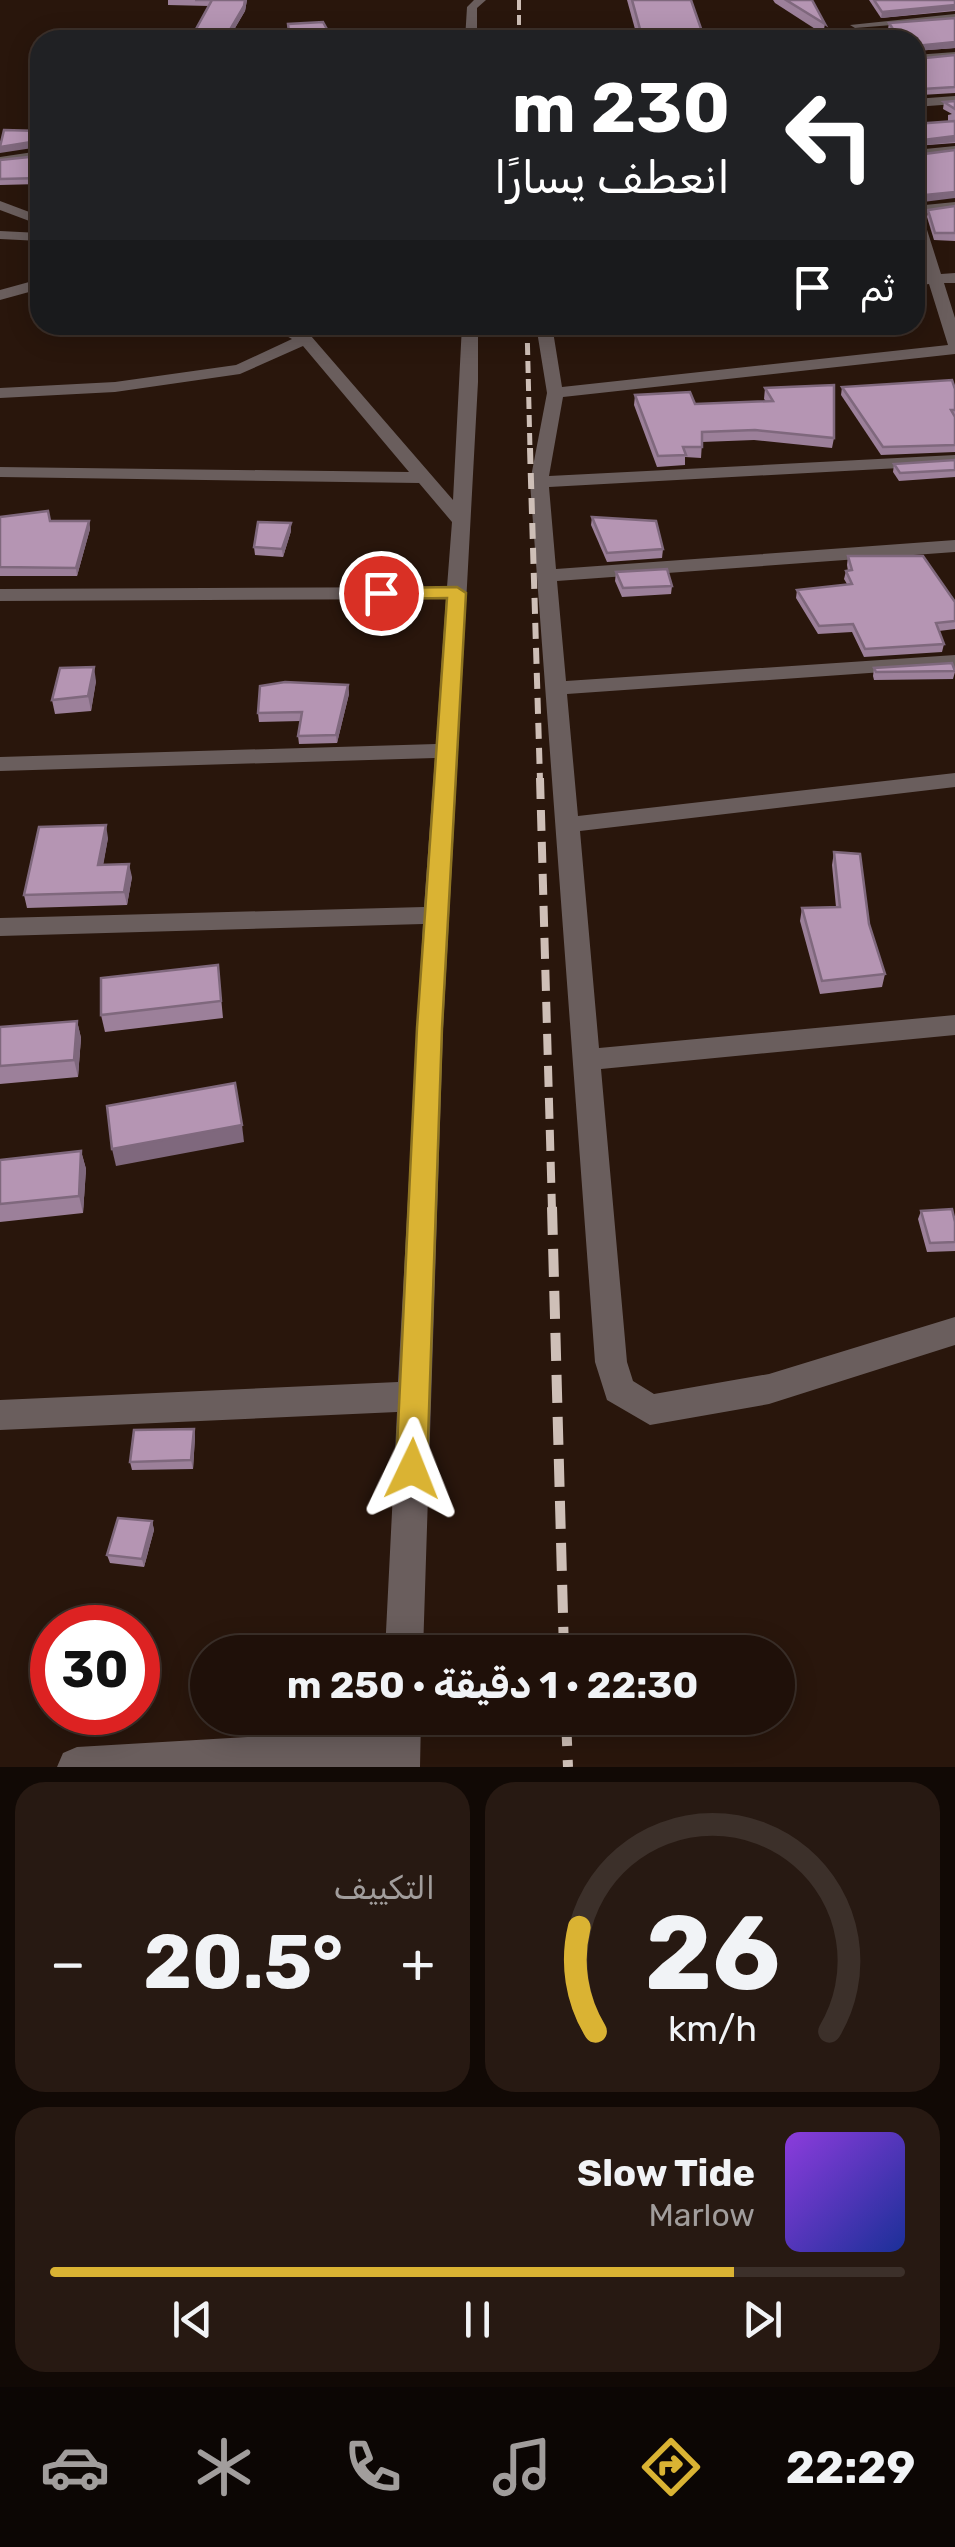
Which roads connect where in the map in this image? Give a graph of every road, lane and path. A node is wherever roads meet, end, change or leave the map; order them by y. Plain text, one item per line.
1 (455, 0) edge
2 (476, 3) edge
3 (955, 17) edge
4 (473, 30) edge
5 (857, 30) edge
6 (955, 55) edge
7 (925, 57) edge
8 (955, 100) edge
9 (925, 102) edge
10 (955, 150) edge
11 (925, 153) edge
12 (30, 156) edge
13 (0, 161) edge
14 (0, 206) edge
15 (955, 206) edge
16 (925, 216) edge
17 (30, 217) edge
18 (0, 235) edge
19 (30, 236) edge
20 (925, 246) edge
21 (955, 278) edge
22 (925, 280) edge
23 (936, 280) junction
24 (30, 288) edge
25 (2, 298) edge
26 (296, 335) edge
27 (470, 335) edge
28 (546, 335) edge
29 (305, 339) junction
30 (955, 347) edge
31 (0, 393) edge
32 (556, 393) junction
33 (955, 460) edge
34 (0, 472) edge
35 (424, 478) junction
36 (538, 482) junction
37 (461, 520) junction
38 (955, 546) edge
39 (546, 576) junction
40 (457, 593) junction
41 (0, 595) edge
42 (955, 660) edge
43 (555, 688) junction
44 (447, 750) junction
45 (0, 764) edge
46 (955, 780) edge
47 (566, 825) junction
48 (436, 915) junction
49 (0, 927) edge
50 (955, 1025) edge
51 (585, 1060) junction
52 (955, 1331) edge
53 (415, 1396) junction
54 (0, 1415) edge
55 (405, 1635) edge
56 (400, 1744) edge
57 (77, 1767) edge

1 - 2 street
2 - 4 street
3 - 5 street
6 - 7 street
8 - 9 street
10 - 11 street
12 - 13 street
14 - 17 street
15 - 16 street
18 - 19 street
20 - 23 street
21 - 23 street
22 - 23 street
23 - 30 street
24 - 25 street
26 - 29 street
27 - 37 street
28 - 32 street
29 - 31 street
29 - 35 street
30 - 32 street
32 - 36 street
33 - 36 street
34 - 35 street
35 - 37 street
36 - 39 street
37 - 40 street
38 - 39 street
39 - 43 street
40 - 41 street
40 - 44 street
42 - 43 street
43 - 47 street
44 - 45 street
44 - 48 street
46 - 47 street
47 - 51 street
48 - 49 street
48 - 53 street
50 - 51 street
51 - 52 street
53 - 54 street
53 - 55 street
56 - 57 street

